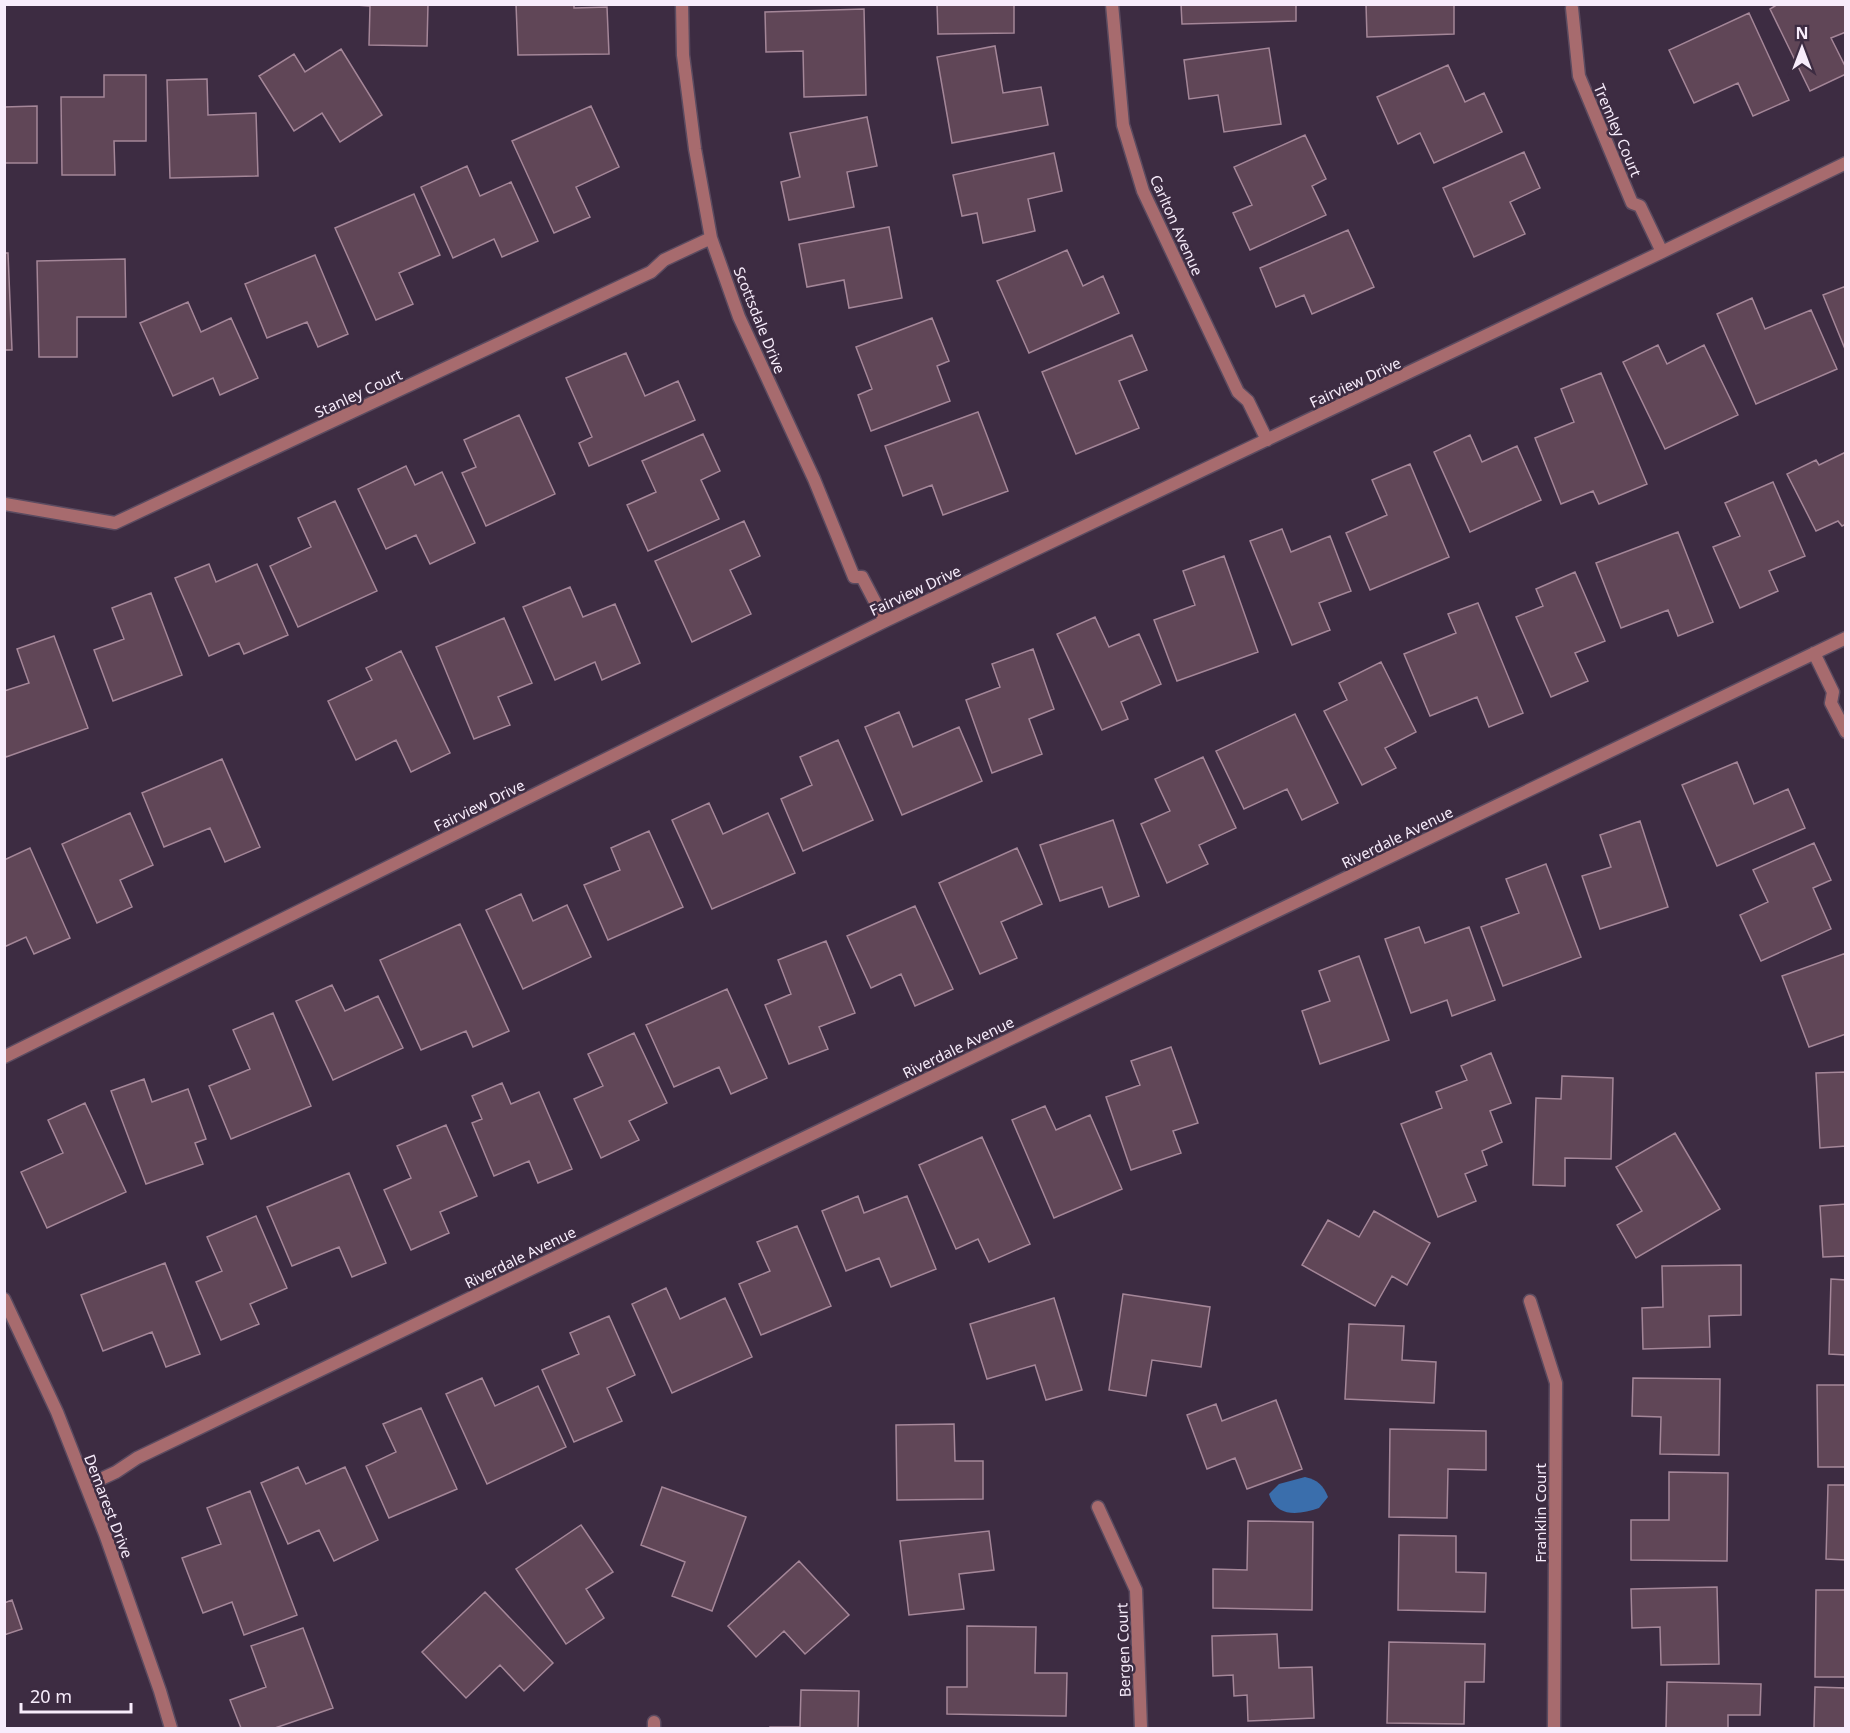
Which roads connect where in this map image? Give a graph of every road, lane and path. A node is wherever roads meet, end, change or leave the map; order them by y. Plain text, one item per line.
1 (682, 4) edge
2 (1113, 4) edge
3 (1572, 8) dead end
4 (1845, 163) edge
5 (711, 237) junction
6 (1662, 252) junction
7 (1267, 440) junction
8 (6, 504) edge
9 (885, 621) junction
10 (1845, 638) edge
11 (1814, 653) junction
12 (1845, 732) edge
13 (4, 1057) edge
14 (4, 1299) edge
15 (1530, 1301) dead end
16 (86, 1486) junction
17 (1098, 1507) dead end
18 (171, 1728) edge
19 (1141, 1728) edge
20 (1554, 1728) edge

1 - 5 street, Scottsdale Drive
2 - 7 street, Carlton Avenue
3 - 6 street, Tremley Court
4 - 6 street, Fairview Drive
5 - 8 street, Stanley Court
5 - 9 street, Scottsdale Drive
6 - 7 street, Fairview Drive
7 - 9 street, Fairview Drive
9 - 13 street, Fairview Drive
10 - 11 street, Riverdale Avenue
11 - 12 street
11 - 16 street, Riverdale Avenue
14 - 16 street, Demarest Drive
15 - 20 street, Franklin Court
16 - 18 street, Demarest Drive
17 - 19 street, Bergen Court

